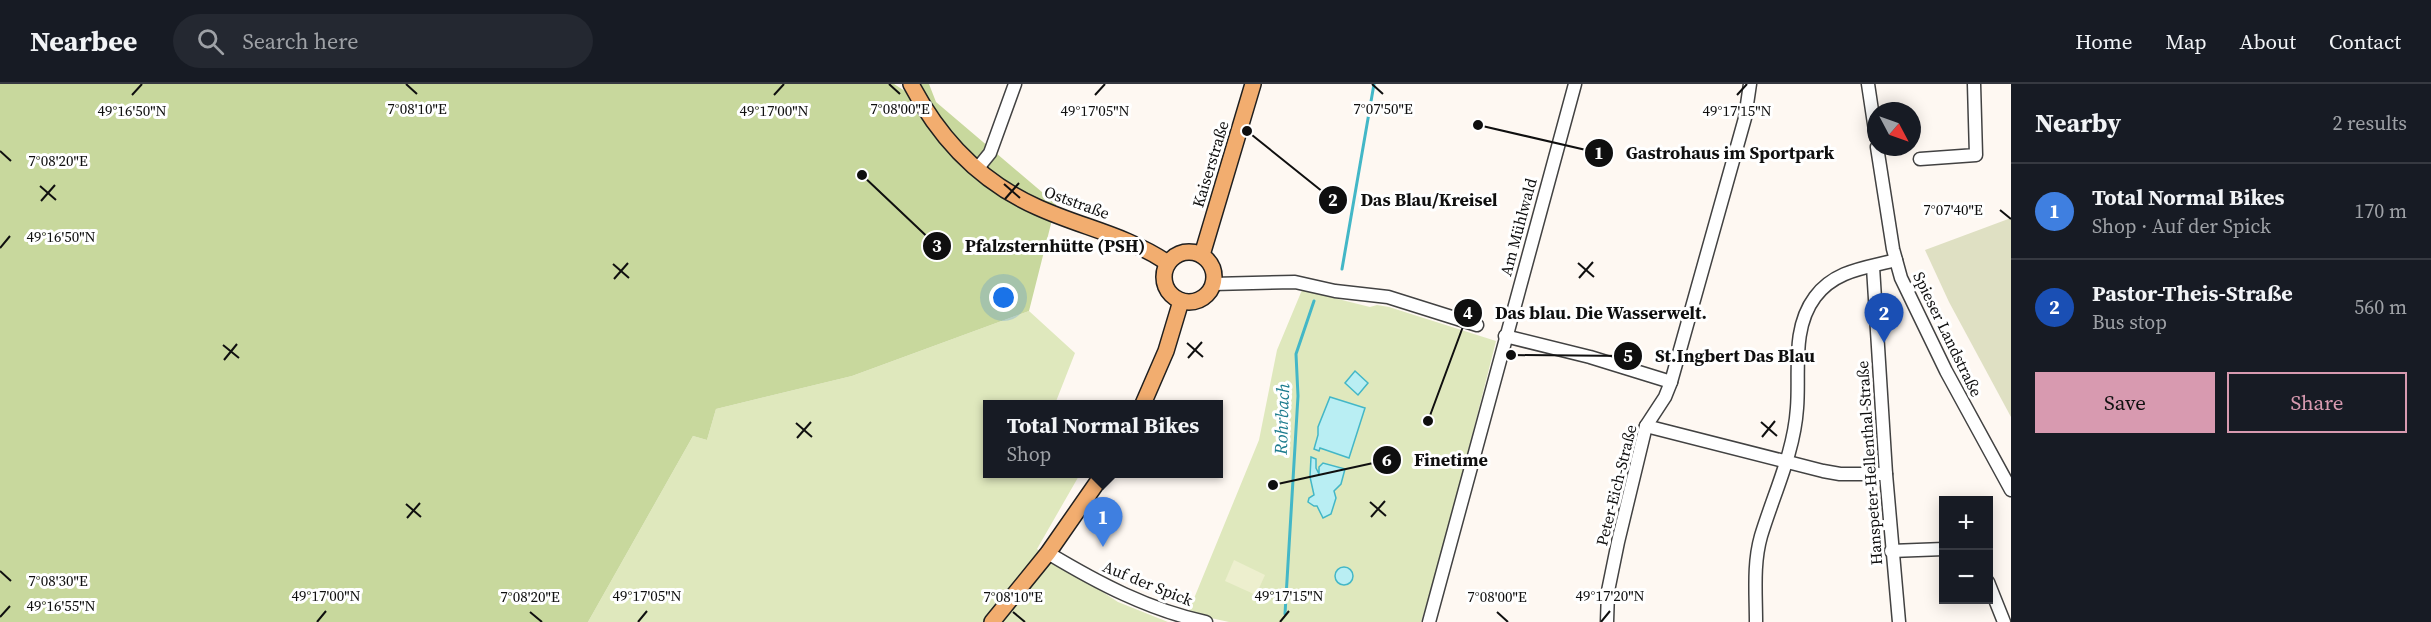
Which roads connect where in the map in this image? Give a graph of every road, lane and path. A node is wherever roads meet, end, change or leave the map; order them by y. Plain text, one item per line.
1 (911, 84) edge
2 (1015, 84) edge
3 (1253, 84) edge
4 (1575, 84) edge
5 (1750, 84) edge
6 (1868, 84) edge
7 (1974, 84) edge
8 (1871, 102) edge
9 (1878, 156) edge
10 (1920, 159) dead end
11 (977, 169) junction
12 (1202, 255) junction
13 (1896, 260) junction
14 (1168, 263) junction
15 (1873, 267) junction
16 (1213, 284) junction
17 (1181, 301) junction
18 (1477, 325) dead end
19 (1505, 336) junction
20 (1671, 382) junction
21 (1145, 400) edge
22 (1646, 426) junction
23 (1787, 463) junction
24 (1886, 474) junction
25 (1100, 478) edge
26 (2011, 490) edge
27 (1939, 549) edge
28 (1892, 551) junction
29 (1048, 553) junction
30 (1993, 593) edge
31 (992, 622) edge
32 (1206, 622) edge
33 (1429, 622) edge
34 (1607, 622) edge
35 (1756, 622) edge
36 (1899, 622) edge
37 (2004, 622) edge

1 - 11 main road, Oststraße
2 - 11 street
3 - 12 main road, Kaiserstraße
4 - 19 street, Am Mühlwald
5 - 20 street, Peter-Eich-Straße
6 - 8 street
7 - 10 street
9 - 13 street, Spieser Landstraße
11 - 14 main road, Oststraße
12 - 14 main road
12 - 16 main road
13 - 15 street
13 - 26 street, Spieser Landstraße
14 - 17 main road
15 - 23 street
15 - 24 street, Hanspeter-Hellenthal-Straße
16 - 17 main road
16 - 18 street
17 - 21 main road
19 - 20 street
19 - 33 street, Am Mühlwald
20 - 22 street, Peter-Eich-Straße
22 - 23 street
22 - 34 street, Peter-Eich-Straße
23 - 24 street
23 - 35 street
24 - 28 street, Hanspeter-Hellenthal-Straße
25 - 29 main road
27 - 28 street
28 - 36 street, Hanspeter-Hellenthal-Straße
29 - 31 main road
29 - 32 street, Auf der Spick
30 - 37 street

